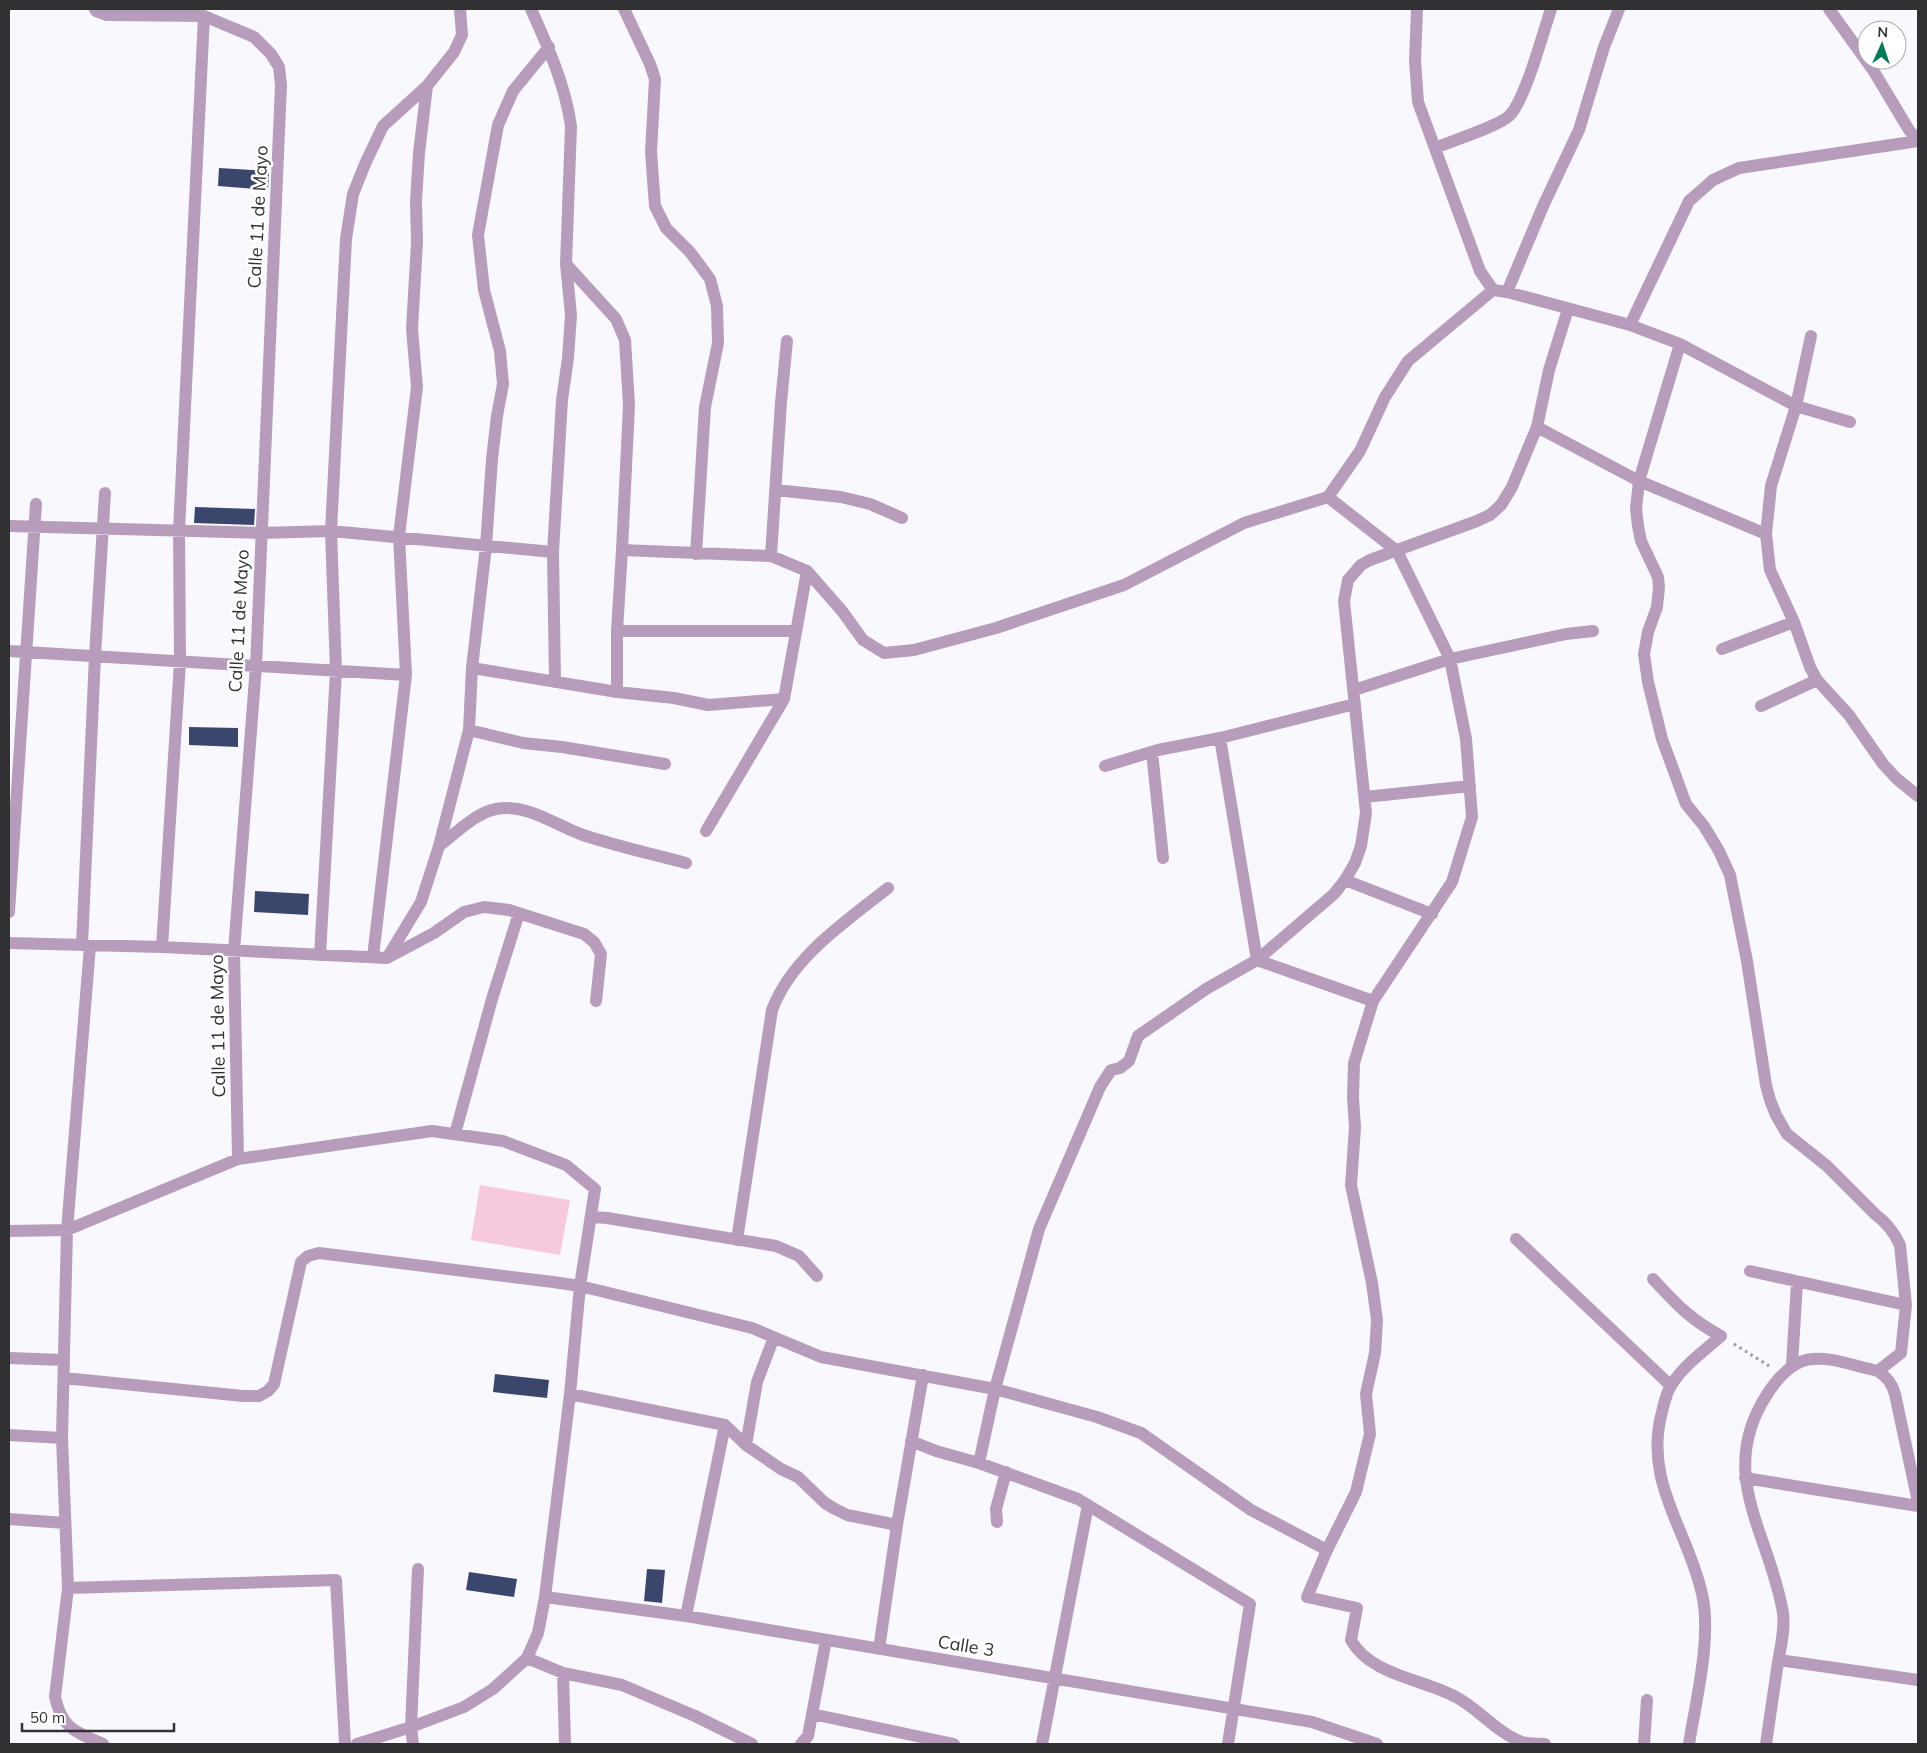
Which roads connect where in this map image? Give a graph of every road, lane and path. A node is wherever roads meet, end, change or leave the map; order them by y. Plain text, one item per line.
1 (95, 9) edge
2 (460, 9) edge
3 (531, 9) edge
4 (624, 9) edge
5 (1417, 9) edge
6 (1551, 9) edge
7 (1618, 9) edge
8 (1829, 9) edge
9 (204, 16) junction
10 (549, 47) junction
11 (427, 86) junction
12 (1918, 141) edge
13 (1435, 148) junction
14 (566, 264) junction
15 (1493, 290) junction
16 (1507, 292) junction
17 (1568, 309) junction
18 (1630, 325) junction
19 (1811, 336) dead end
20 (787, 340) dead end
21 (1680, 344) junction
22 (1796, 406) junction
23 (1850, 422) dead end
24 (1537, 427) junction
25 (1639, 481) junction
26 (776, 490) junction
27 (105, 493) dead end
28 (1328, 497) junction
29 (36, 504) dead end
30 (902, 518) dead end
31 (9, 526) edge
32 (36, 528) junction
33 (103, 528) junction
34 (179, 531) junction
35 (331, 531) junction
36 (261, 533) junction
37 (1766, 534) junction
38 (399, 536) junction
39 (486, 546) junction
40 (622, 550) junction
41 (1397, 551) junction
42 (553, 552) junction
43 (696, 554) junction
44 (771, 556) junction
45 (807, 571) junction
46 (1794, 622) junction
47 (617, 631) junction
48 (795, 631) junction
49 (1593, 631) dead end
50 (1722, 649) dead end
51 (9, 651) edge
52 (26, 652) junction
53 (95, 656) junction
54 (1450, 659) junction
55 (180, 662) junction
56 (256, 666) junction
57 (472, 668) junction
58 (336, 671) junction
59 (406, 675) junction
60 (1817, 680) junction
61 (555, 682) junction
62 (1354, 690) junction
63 (617, 692) junction
64 (784, 699) junction
65 (1355, 704) junction
66 (1761, 706) dead end
67 (469, 730) junction
68 (1220, 738) junction
69 (1152, 752) junction
70 (665, 764) dead end
71 (1105, 766) dead end
72 (1470, 786) junction
73 (13, 794) edge
74 (1918, 796) edge
75 (1365, 797) junction
76 (706, 831) dead end
77 (439, 846) junction
78 (1163, 858) dead end
79 (686, 863) dead end
80 (1345, 880) junction
81 (888, 888) dead end
82 (9, 912) edge
83 (519, 913) junction
84 (1432, 914) junction
85 (9, 943) edge
86 (86, 945) junction
87 (162, 947) junction
88 (234, 951) junction
89 (320, 955) junction
90 (373, 957) junction
91 (387, 958) junction
92 (1257, 960) junction
93 (596, 1001) dead end
94 (1373, 1001) junction
95 (455, 1134) junction
96 (238, 1159) junction
97 (592, 1217) junction
98 (67, 1230) junction
99 (9, 1231) edge
100 (1516, 1239) dead end
101 (738, 1240) junction
102 (1750, 1270) dead end
103 (817, 1276) dead end
104 (1653, 1279) dead end
105 (1797, 1282) junction
106 (580, 1286) junction
107 (1906, 1305) junction
108 (1721, 1336) junction
109 (774, 1337) junction
110 (9, 1358) edge
111 (64, 1360) junction
112 (1792, 1365) junction
113 (1878, 1371) junction
114 (1781, 1374) junction
115 (923, 1375) junction
116 (64, 1378) junction
117 (1670, 1385) junction
118 (995, 1388) junction
119 (570, 1394) junction
120 (725, 1424) junction
121 (9, 1435) edge
122 (62, 1438) junction
123 (912, 1441) junction
124 (746, 1445) junction
125 (979, 1463) junction
126 (1006, 1472) junction
127 (1745, 1478) junction
128 (1088, 1504) junction
129 (1918, 1504) edge
130 (9, 1519) edge
131 (997, 1522) dead end
132 (66, 1523) junction
133 (897, 1525) junction
134 (1327, 1550) junction
135 (418, 1569) dead end
136 (68, 1588) junction
137 (545, 1598) junction
138 (686, 1616) junction
139 (826, 1640) junction
140 (879, 1649) junction
141 (527, 1658) junction
142 (1779, 1660) junction
143 (563, 1673) junction
144 (1055, 1678) junction
145 (1918, 1680) edge
146 (1647, 1700) dead end
147 (1234, 1709) junction
148 (812, 1714) junction
149 (411, 1727) junction
150 (1352, 1739) edge
151 (103, 1744) edge
152 (345, 1744) edge
153 (357, 1744) edge
154 (413, 1744) edge
155 (565, 1744) edge
156 (752, 1744) edge
157 (801, 1744) edge
158 (954, 1744) edge
159 (1042, 1744) edge
160 (1228, 1744) edge
161 (1377, 1744) edge
162 (1545, 1744) edge
163 (1644, 1744) edge
164 (1689, 1744) edge
165 (1766, 1744) edge

1 - 9 street
2 - 11 street
3 - 10 street
4 - 43 street
5 - 13 street
6 - 13 street
7 - 16 street
8 - 12 street
9 - 34 street
9 - 36 street, Calle 11 de Mayo
10 - 14 street
10 - 39 street
11 - 35 street
11 - 38 street
12 - 18 street
13 - 15 street
14 - 40 street
14 - 42 street
15 - 16 street
15 - 28 street
16 - 17 street
17 - 18 street
17 - 24 street
18 - 21 street
19 - 22 street
20 - 26 street
21 - 22 street
21 - 25 street
22 - 23 street
22 - 37 street
24 - 25 street
24 - 41 street
25 - 37 street
25 - 107 street
26 - 30 street
26 - 44 street
27 - 33 street
28 - 41 street
28 - 45 street
29 - 32 street
31 - 32 street
32 - 33 street
32 - 52 street
33 - 34 street
33 - 53 street
34 - 36 street
34 - 55 street
35 - 36 street
35 - 38 street
35 - 58 street
36 - 56 street, Calle 11 de Mayo
37 - 46 street
38 - 39 street
38 - 59 street
39 - 42 street
39 - 57 street
40 - 43 street
40 - 47 street
41 - 54 street
41 - 62 street
42 - 61 street
43 - 44 street
44 - 45 street
45 - 48 street
46 - 50 street
46 - 60 street
47 - 48 street
47 - 63 street
48 - 64 street
49 - 54 street
51 - 52 street
52 - 53 street
52 - 73 street
53 - 55 street
53 - 86 street
54 - 62 street
54 - 72 street
55 - 56 street
55 - 87 street
56 - 58 street
56 - 88 street, Calle 11 de Mayo
57 - 61 street
57 - 67 street
58 - 59 street
58 - 89 street
59 - 90 street
60 - 66 street
60 - 74 street
61 - 63 street
62 - 65 street
63 - 64 street
64 - 76 street
65 - 68 street
65 - 75 street
67 - 70 street
67 - 77 street
68 - 69 street
68 - 92 street
69 - 71 street
69 - 78 street
72 - 75 street
72 - 84 street
73 - 82 street
75 - 80 street
77 - 79 street
77 - 91 street
80 - 84 street
80 - 92 street
81 - 101 street
83 - 91 street
83 - 93 street
83 - 95 street
84 - 94 street
85 - 86 street
86 - 87 street
86 - 98 street
87 - 88 street
88 - 89 street
88 - 96 street, Calle 11 de Mayo
89 - 90 street
90 - 91 street
92 - 94 street
92 - 118 street
94 - 134 street
95 - 96 street
95 - 97 street
96 - 98 street
97 - 101 street
97 - 106 street
98 - 99 street
98 - 111 street
100 - 117 street
101 - 103 street
102 - 105 street
104 - 108 street
105 - 107 street
105 - 112 street
106 - 109 street
106 - 116 street
106 - 119 street
107 - 113 street
108 - 114 path
108 - 117 street
109 - 115 street
109 - 124 street
110 - 111 street
111 - 116 street
112 - 113 street
112 - 114 street
113 - 129 street
114 - 127 street
115 - 118 street
115 - 123 street
116 - 122 street
117 - 164 street
118 - 125 street
118 - 134 street
119 - 120 street
119 - 137 street
120 - 124 street
120 - 138 street
121 - 122 street
122 - 132 street
123 - 125 street
123 - 133 street
124 - 133 street
125 - 126 street
126 - 128 street
126 - 131 street
127 - 129 street
127 - 142 street
128 - 144 street
128 - 147 street
130 - 132 street
132 - 136 street
133 - 140 street
134 - 162 street
135 - 149 street
136 - 151 street
136 - 152 street
137 - 138 street, Calle 3
137 - 141 street
138 - 139 street, Calle 3
139 - 140 street, Calle 3
139 - 148 street
140 - 144 street, Calle 3
141 - 143 street
141 - 149 street
142 - 145 street
142 - 165 street
143 - 155 street
143 - 156 street
144 - 147 street, Calle 3
144 - 159 street
146 - 163 street
147 - 150 street, Calle 3
147 - 160 street
148 - 157 street
148 - 158 street
149 - 153 street
149 - 154 street
150 - 161 street, Calle 3

